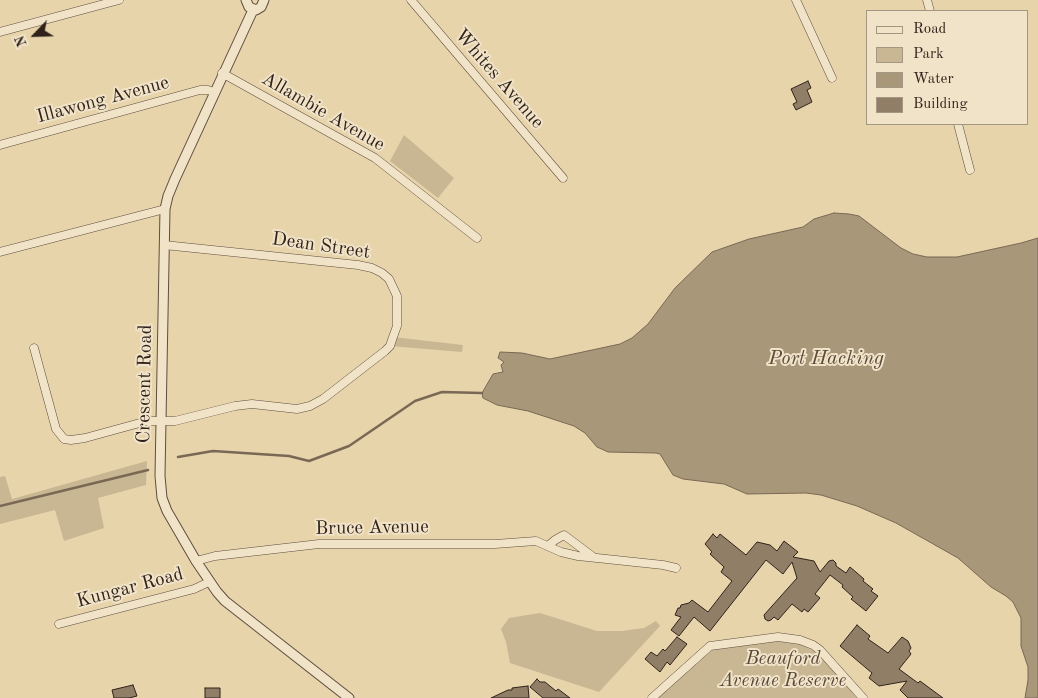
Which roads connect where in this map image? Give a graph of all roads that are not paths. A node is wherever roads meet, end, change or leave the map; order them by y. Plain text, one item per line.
1 (119, 0) edge
2 (246, 0) edge
3 (264, 0) edge
4 (411, 0) edge
5 (796, 0) edge
6 (253, 10) junction
7 (0, 32) edge
8 (222, 73) junction
9 (832, 78) dead end
10 (214, 92) junction
11 (958, 125) edge
12 (0, 145) edge
13 (970, 170) dead end
14 (563, 178) dead end
15 (165, 209) junction
16 (477, 238) dead end
17 (164, 245) junction
18 (0, 252) edge
19 (34, 348) dead end
20 (161, 421) junction
21 (548, 546) junction
22 (596, 558) junction
23 (196, 561) junction
24 (676, 568) dead end
25 (209, 582) junction
26 (59, 624) dead end
27 (349, 698) edge
28 (652, 698) edge
29 (863, 698) edge

1 - 7 street
2 - 6 street
3 - 6 street
4 - 14 street, Whites Avenue
5 - 9 street
6 - 8 street, Crescent Road
8 - 10 street, Crescent Road
8 - 16 street, Allambie Avenue
10 - 12 street, Illawong Avenue
10 - 15 street, Crescent Road
11 - 13 street
15 - 17 street, Crescent Road
15 - 18 street
17 - 20 street, Crescent Road
17 - 20 street, Dean Street
19 - 20 street, Dean Street
20 - 23 street, Crescent Road
21 - 22 street, Bruce Avenue
21 - 22 street, Bruce Avenue
21 - 23 street, Bruce Avenue
22 - 24 street, Bruce Avenue
23 - 25 street, Crescent Road
25 - 26 street, Kungar Road
25 - 27 street, Crescent Road
28 - 29 street

